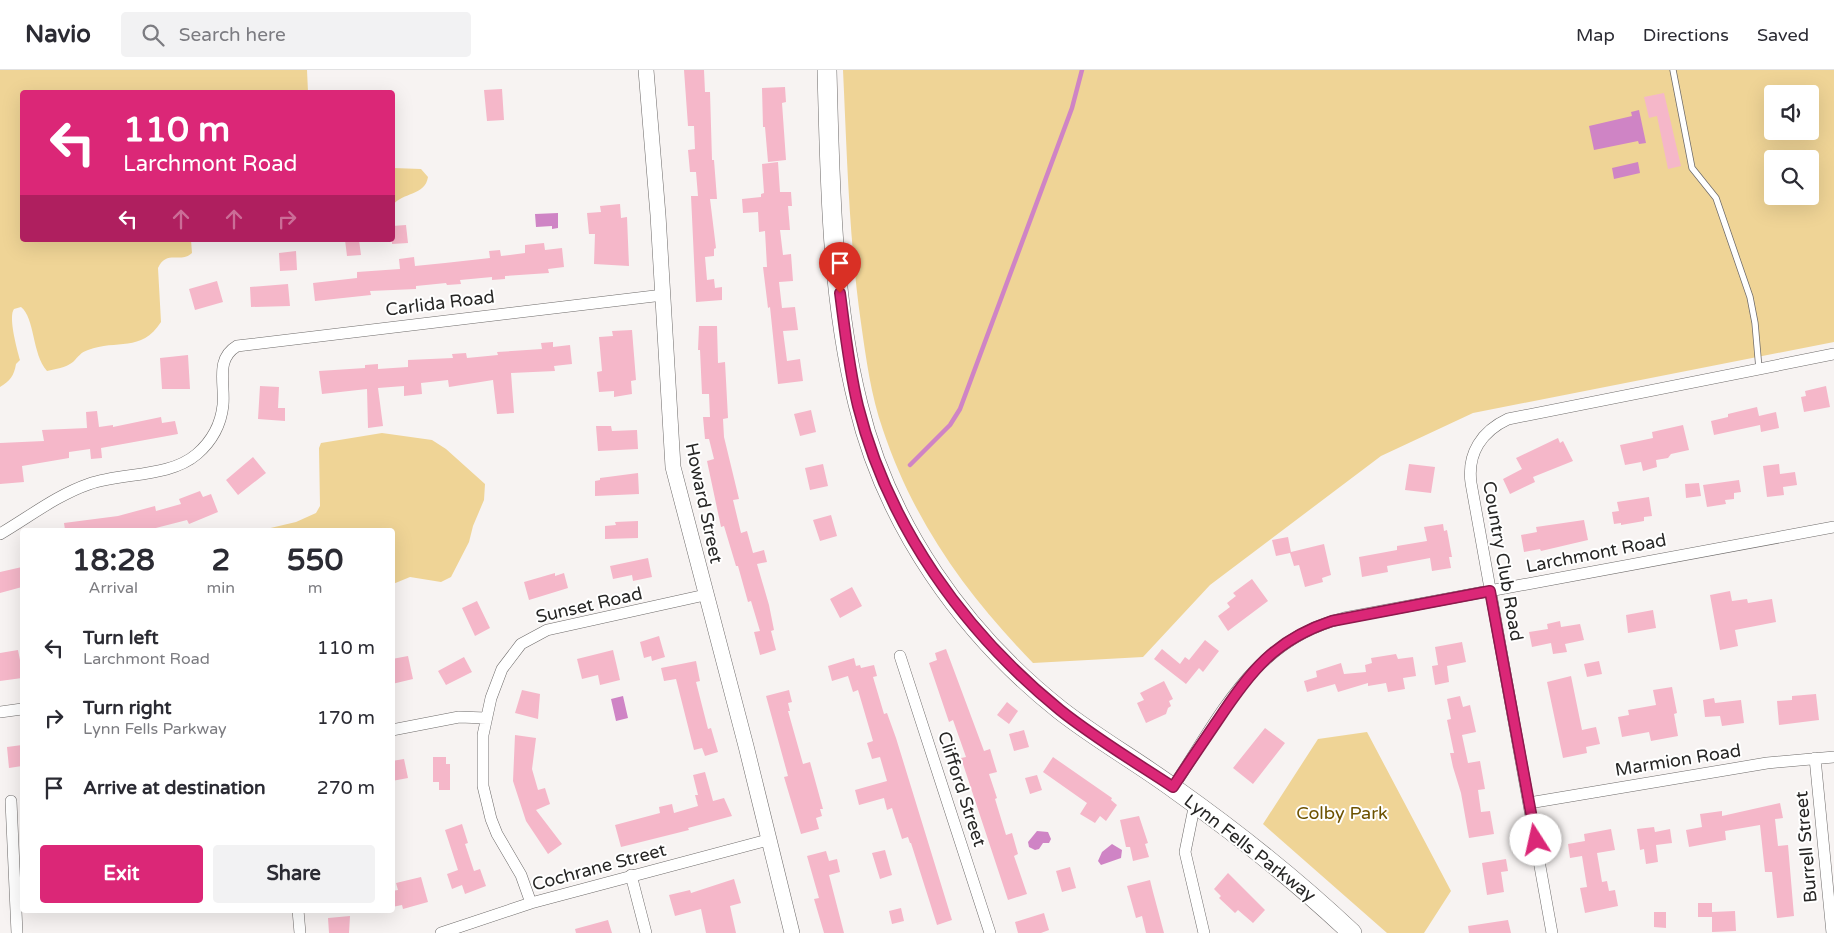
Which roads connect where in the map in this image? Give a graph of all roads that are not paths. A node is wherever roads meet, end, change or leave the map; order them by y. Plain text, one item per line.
1 (646, 70) edge
2 (827, 70) edge
3 (1673, 70) edge
4 (663, 295) junction
5 (1834, 354) edge
6 (1759, 369) junction
7 (1834, 527) edge
8 (0, 534) edge
9 (1490, 591) junction
10 (705, 595) junction
11 (900, 656) dead end
12 (20, 709) edge
13 (0, 712) edge
14 (486, 718) junction
15 (395, 729) edge
16 (1815, 758) junction
17 (1834, 758) edge
18 (1173, 787) junction
19 (11, 801) dead end
20 (1195, 803) junction
21 (1529, 803) junction
22 (768, 840) junction
23 (18, 856) edge
24 (632, 875) junction
25 (531, 903) junction
26 (298, 913) edge
27 (17, 933) edge
28 (300, 933) edge
29 (441, 933) edge
30 (646, 933) edge
31 (792, 933) edge
32 (990, 933) edge
33 (1204, 933) edge
34 (1352, 933) edge
35 (1552, 933) edge
36 (1832, 933) edge

1 - 4 street, Howard Street
2 - 18 main road, Lynn Fells Parkway
3 - 6 lane
4 - 8 street, Carlida Road
4 - 10 street, Howard Street
5 - 6 street, Country Club Road
6 - 9 street, Country Club Road
7 - 9 street, Larchmont Road
9 - 18 street, Larchmont Road
9 - 21 street, Country Club Road
10 - 14 street, Sunset Road
10 - 22 street, Howard Street
11 - 32 street, Clifford Street
12 - 13 street
14 - 15 street
14 - 25 street, Sunset Road
16 - 17 street, Marmion Road
16 - 21 street, Marmion Road
16 - 36 street, Burrell Street
18 - 20 main road, Lynn Fells Parkway
19 - 23 street
20 - 33 street
20 - 34 main road, Lynn Fells Parkway
21 - 35 street, Country Club Road
22 - 24 street, Cochrane Street
22 - 31 street, Howard Street
23 - 27 street
24 - 25 street, Cochrane Street
24 - 30 street
25 - 29 street, Cochrane Street
26 - 28 street

